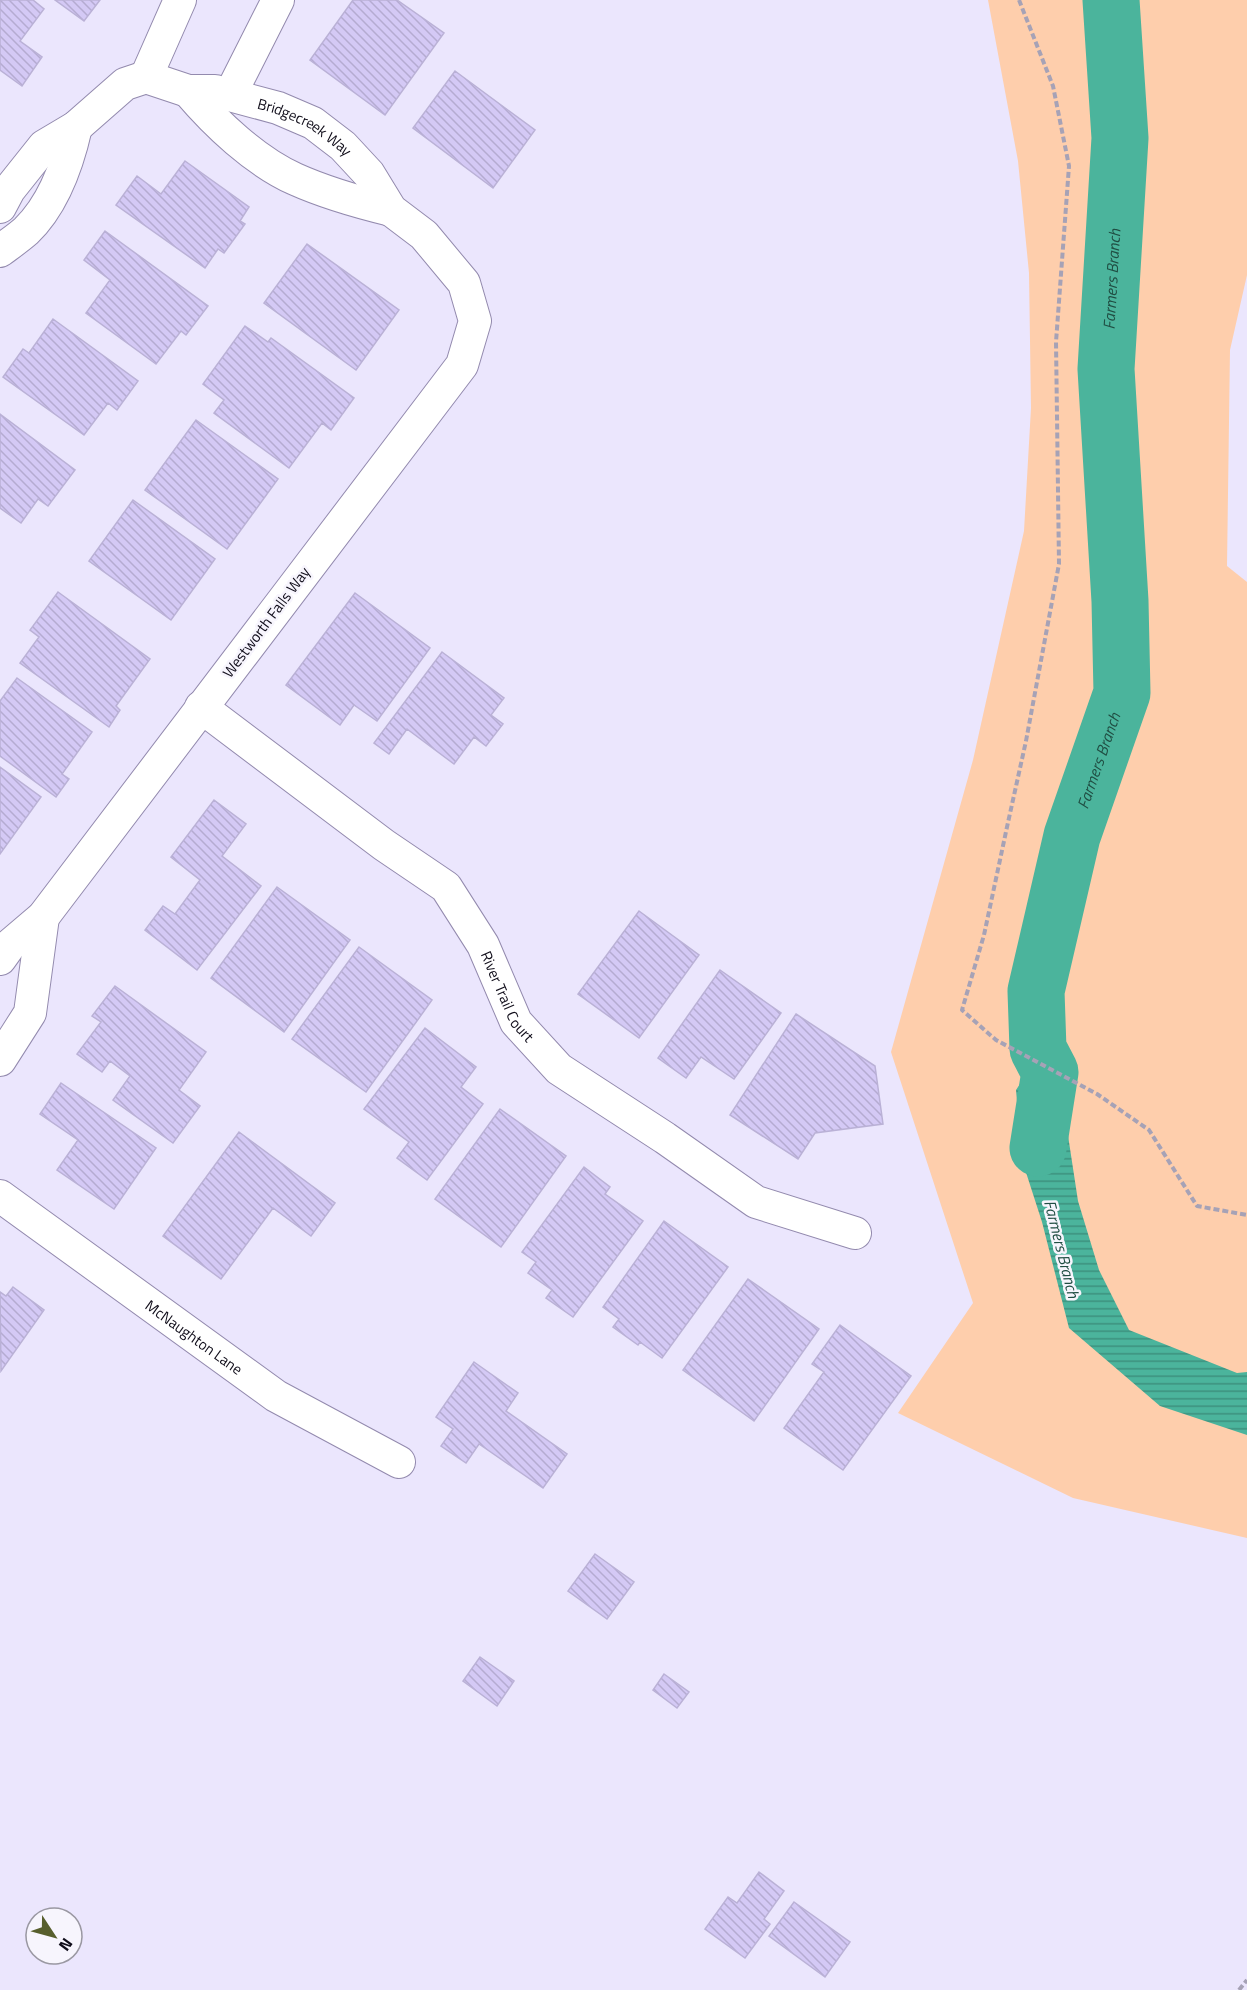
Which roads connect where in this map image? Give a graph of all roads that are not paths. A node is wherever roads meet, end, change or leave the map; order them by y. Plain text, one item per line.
1 (180, 0) edge
2 (278, 0) edge
3 (146, 77) junction
4 (188, 91) junction
5 (230, 95) junction
6 (76, 127) junction
7 (0, 207) edge
8 (391, 210) junction
9 (0, 251) edge
10 (475, 321) joint
11 (201, 707) junction
12 (43, 916) junction
13 (0, 958) edge
14 (0, 1060) edge
15 (0, 1196) edge
16 (855, 1233) dead end
17 (399, 1462) dead end

1 - 3 street
2 - 5 street
3 - 4 street, Bridgecreek Way
3 - 6 street
4 - 5 street, Bridgecreek Way
4 - 8 street, Bridgecreek Way
5 - 8 street, Bridgecreek Way
6 - 7 street
6 - 9 street
8 - 10 street, Bridgecreek Way
10 - 11 street, Westworth Falls Way
11 - 12 street, Westworth Falls Way
11 - 16 street, River Trail Court
12 - 13 street, Westworth Falls Way
12 - 14 street, Westworth Falls Way
15 - 17 street, McNaughton Lane

